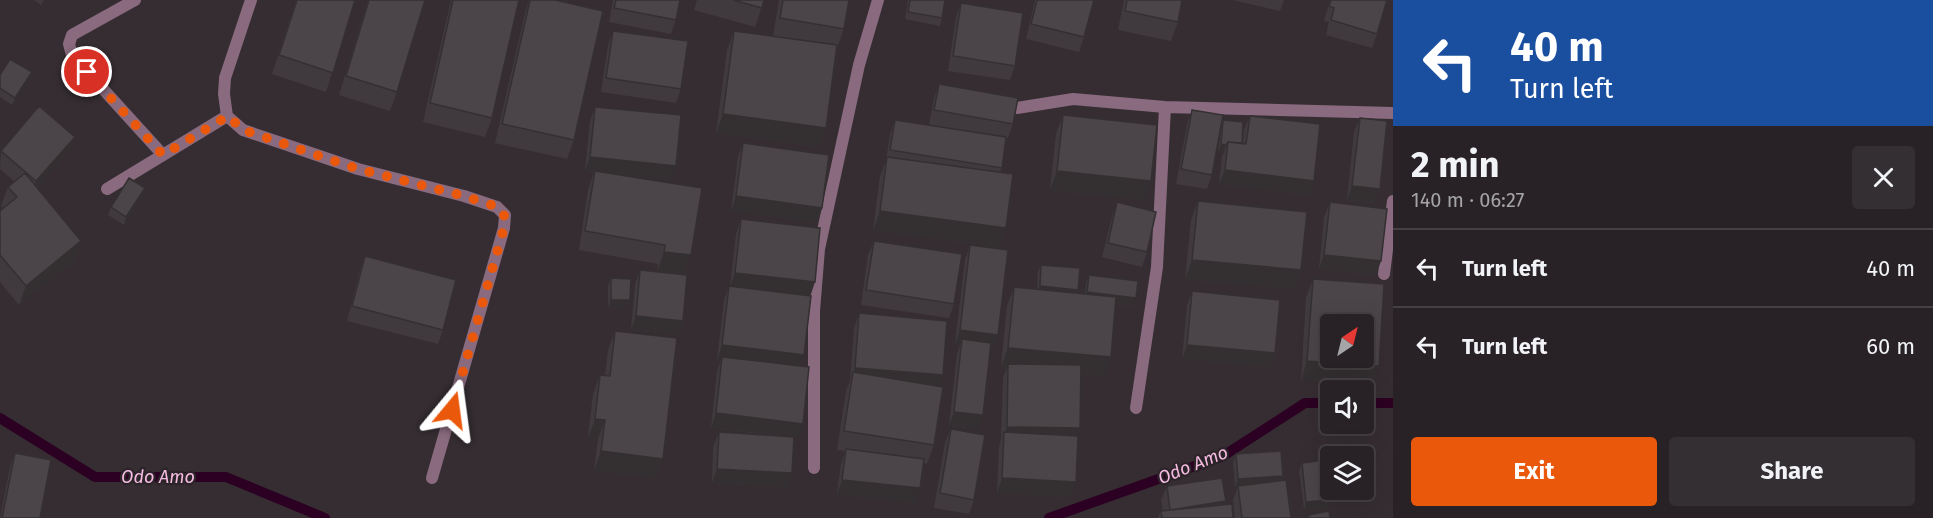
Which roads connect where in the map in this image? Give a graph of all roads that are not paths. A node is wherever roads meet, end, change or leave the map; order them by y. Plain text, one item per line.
1 (135, 0) edge
2 (251, 0) edge
3 (878, 0) edge
4 (1166, 107) junction
5 (1017, 108) edge
6 (1393, 112) edge
7 (228, 116) junction
8 (163, 155) junction
9 (107, 189) dead end
10 (1393, 201) edge
11 (1384, 274) edge
12 (1136, 408) dead end
13 (814, 468) dead end
14 (432, 478) dead end

1 - 8 street
2 - 7 street
3 - 13 street
4 - 5 street
4 - 6 street
4 - 12 street
7 - 8 street
7 - 14 street
8 - 9 street
10 - 11 street

